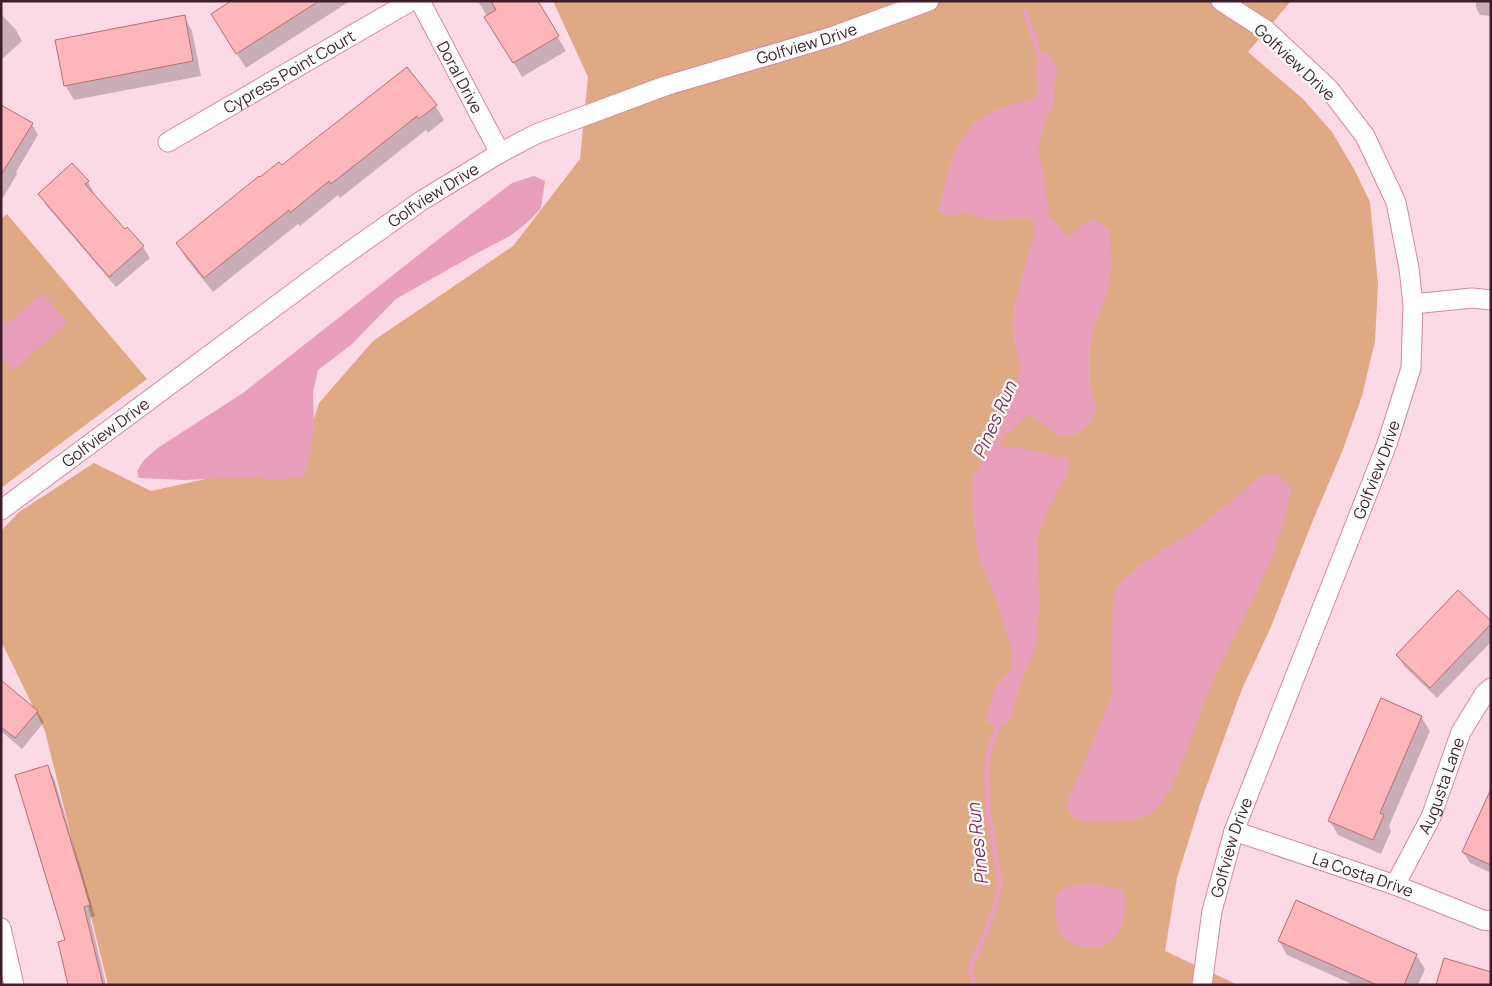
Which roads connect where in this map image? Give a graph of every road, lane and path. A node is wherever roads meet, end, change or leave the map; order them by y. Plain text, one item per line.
1 (411, 1) edge
2 (420, 1) edge
3 (930, 1) edge
4 (1221, 1) edge
5 (168, 142) dead end
6 (500, 153) junction
7 (1491, 300) edge
8 (1413, 304) junction
9 (1, 510) edge
10 (1491, 688) edge
11 (1234, 831) junction
12 (1395, 885) junction
13 (1491, 921) edge
14 (1, 928) edge
15 (14, 985) edge
16 (1202, 985) edge

1 - 5 street, Cypress Point Court
2 - 6 street, Doral Drive
3 - 6 street, Golfview Drive
4 - 8 street, Golfview Drive
6 - 9 street, Golfview Drive
7 - 8 street
8 - 11 street, Golfview Drive
10 - 12 street, Augusta Lane
11 - 12 street, La Costa Drive
11 - 16 street, Golfview Drive
12 - 13 street, La Costa Drive
14 - 15 street

